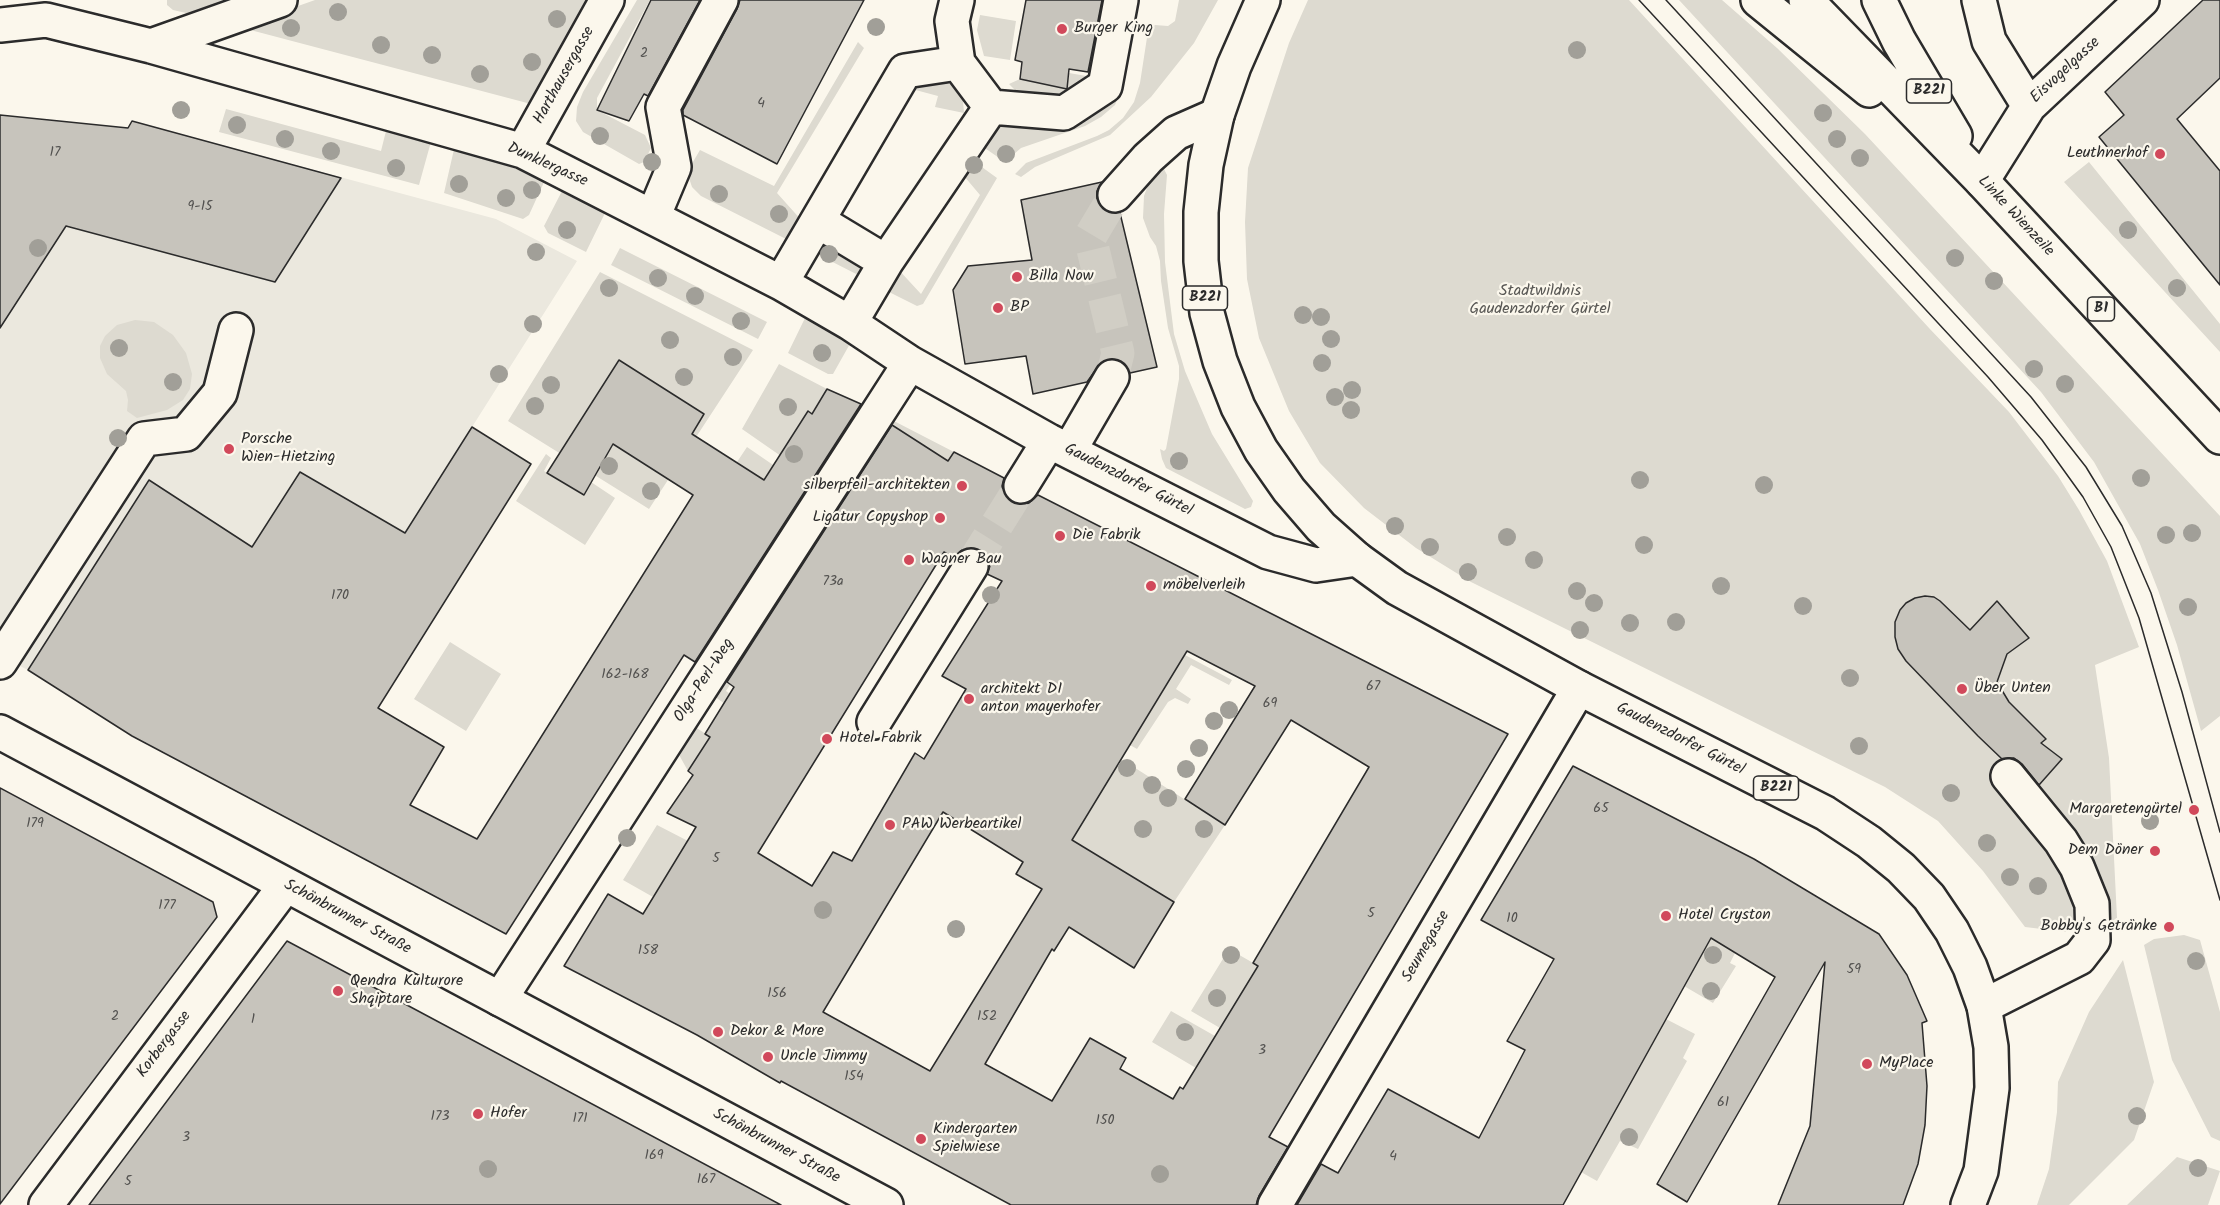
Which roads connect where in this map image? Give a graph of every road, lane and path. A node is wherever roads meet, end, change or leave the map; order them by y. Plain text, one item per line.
1 (280, 0) edge
2 (607, 0) edge
3 (720, 0) edge
4 (957, 0) edge
5 (1121, 0) edge
6 (1263, 0) edge
7 (1758, 0) edge
8 (1806, 0) edge
9 (1879, 0) edge
10 (1979, 0) edge
11 (2142, 0) edge
12 (0, 25) edge
13 (151, 46) junction
14 (958, 63) junction
15 (2029, 106) junction
16 (991, 107) junction
17 (1217, 115) junction
18 (523, 152) junction
19 (1982, 181) junction
20 (1115, 195) tunnel mouth
21 (653, 217) junction
22 (818, 221) junction
23 (886, 262) junction
24 (781, 283) junction
25 (850, 323) junction
26 (236, 330) dead end
27 (910, 363) junction
28 (1112, 377) tunnel mouth
29 (2220, 437) edge
30 (1059, 446) junction
31 (1021, 486) tunnel mouth
32 (1357, 560) junction
33 (971, 566) tunnel mouth
34 (0, 662) edge
35 (1579, 688) junction
36 (874, 722) dead end
37 (0, 732) edge
38 (2008, 776) dead end
39 (285, 886) junction
40 (500, 999) junction
41 (1984, 1006) junction
42 (46, 1205) edge
43 (886, 1205) edge
44 (1275, 1205) edge
45 (1968, 1205) edge

1 - 13 street
2 - 18 street, Harthausergasse
3 - 21 street
4 - 14 street
5 - 16 street
6 - 17 street, Gaudenzdorfer Gürtel / B221
7 - 19 street
8 - 19 street, Linke Wienzeile / B1
9 - 19 street, B221
10 - 15 street
11 - 15 street, Eisvogelgasse
12 - 13 street, Dunklergasse
13 - 18 street, Dunklergasse
14 - 16 street
14 - 22 street
15 - 19 street, Eisvogelgasse
16 - 23 street
17 - 20 street
17 - 32 street, Gaudenzdorfer Gürtel / B221
18 - 21 street, Dunklergasse
19 - 29 street, Linke Wienzeile / B1
21 - 24 street, Dunklergasse
22 - 23 street
22 - 24 street
23 - 25 street
24 - 25 street, Dunklergasse
25 - 27 street, Dunklergasse
26 - 34 street
27 - 30 street, Gaudenzdorfer Gürtel
27 - 40 street, Olga-Perl-Weg
28 - 30 street
30 - 31 street
30 - 32 street, Gaudenzdorfer Gürtel
32 - 35 street, Gaudenzdorfer Gürtel / B221
33 - 36 street
35 - 41 street, Gaudenzdorfer Gürtel / B221
35 - 44 street, Seumegasse
37 - 39 street, Schönbrunner Straße
38 - 41 street
39 - 40 street, Schönbrunner Straße
39 - 42 street, Korbergasse
40 - 43 street, Schönbrunner Straße
41 - 45 street, Gaudenzdorfer Gürtel / B221

